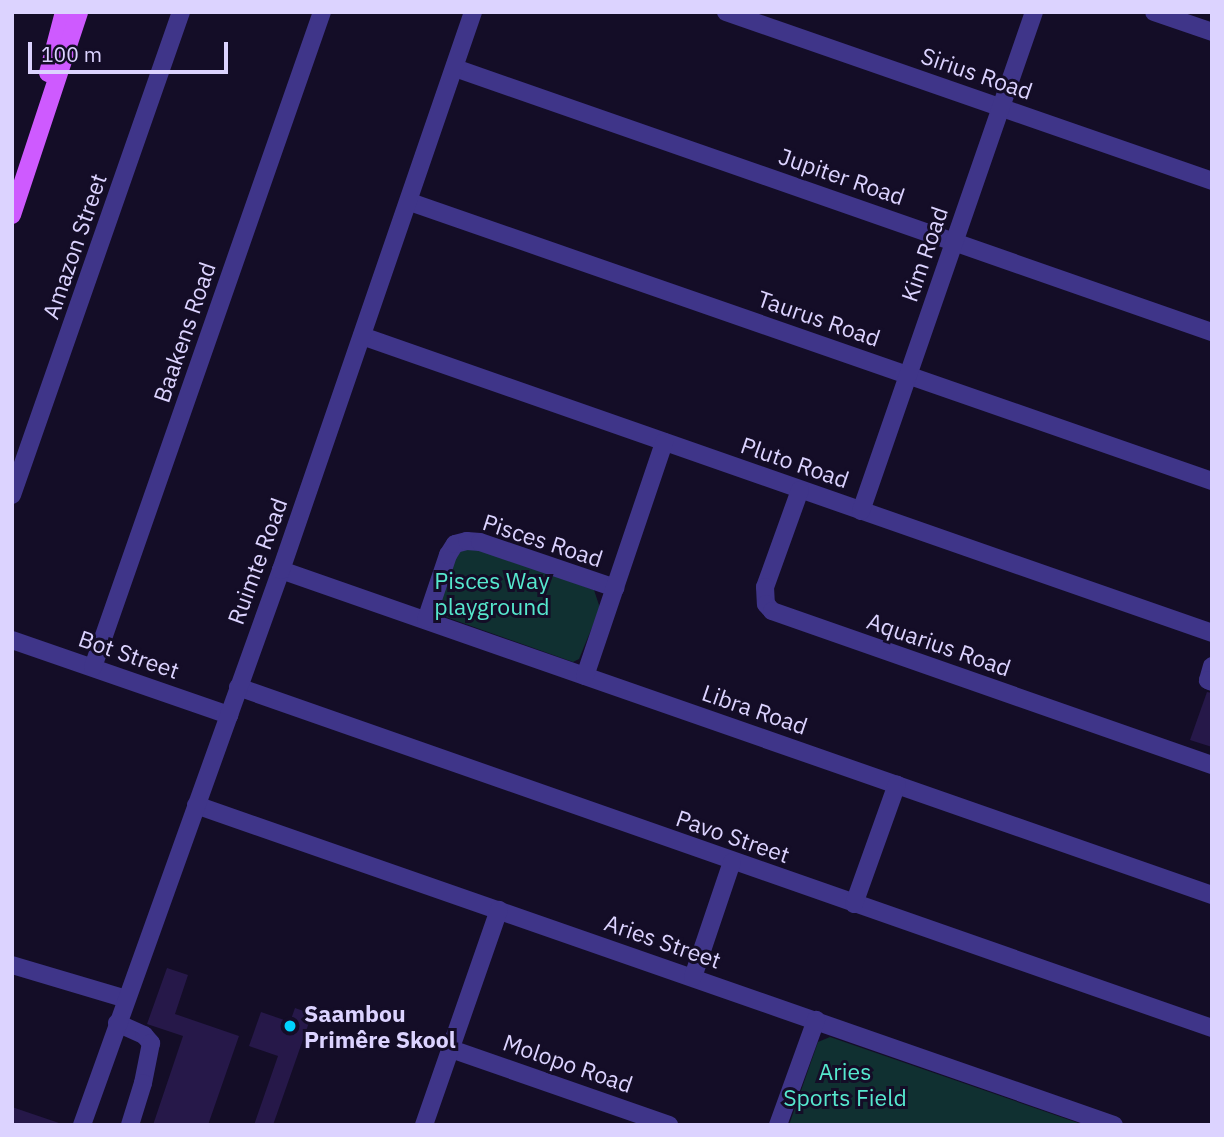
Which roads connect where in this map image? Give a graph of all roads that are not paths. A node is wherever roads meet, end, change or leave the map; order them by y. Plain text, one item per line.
1 (64, 12) edge
2 (79, 12) edge
3 (181, 12) edge
4 (322, 12) edge
5 (473, 12) edge
6 (726, 12) edge
7 (1034, 12) edge
8 (1154, 12) edge
9 (1212, 32) edge
10 (455, 68) junction
11 (1000, 107) junction
12 (12, 180) edge
13 (1212, 181) edge
14 (410, 202) junction
15 (12, 215) edge
16 (954, 242) junction
17 (1212, 332) edge
18 (362, 337) junction
19 (908, 375) junction
20 (664, 442) junction
21 (1212, 481) edge
22 (800, 490) junction
23 (12, 495) edge
24 (861, 511) junction
25 (281, 570) junction
26 (615, 588) junction
27 (426, 620) junction
28 (1212, 634) edge
29 (12, 640) edge
30 (1212, 666) edge
31 (93, 667) junction
32 (585, 676) junction
33 (1212, 682) edge
34 (238, 687) junction
35 (229, 715) junction
36 (1212, 765) edge
37 (897, 785) junction
38 (197, 804) junction
39 (732, 862) junction
40 (1212, 895) edge
41 (854, 904) junction
42 (499, 910) junction
43 (12, 965) edge
44 (693, 977) junction
45 (126, 999) junction
46 (816, 1020) junction
47 (117, 1023) junction
48 (1212, 1028) edge
49 (451, 1048) junction
50 (82, 1125) edge
51 (130, 1125) edge
52 (424, 1125) edge
53 (669, 1125) edge
54 (778, 1125) edge
55 (1114, 1125) edge

1 - 12 main road
2 - 15 main road
3 - 23 street, Amazon Street
4 - 31 street, Baakens Road
5 - 10 street, Ruimte Road
6 - 11 street, Sirius Road
7 - 11 street, Kim Road
8 - 9 street
10 - 14 street, Ruimte Road
10 - 16 street, Jupiter Road
11 - 13 street, Sirius Road
11 - 16 street, Kim Road
14 - 18 street, Ruimte Road
14 - 19 street, Taurus Road
16 - 17 street, Jupiter Road
16 - 19 street, Kim Road
18 - 20 street, Pluto Road
18 - 25 street, Ruimte Road
19 - 21 street, Taurus Road
19 - 24 street, Kim Road
20 - 22 street, Pluto Road
20 - 26 street
22 - 24 street, Pluto Road
22 - 36 street, Aquarius Road
24 - 28 street, Pluto Road
25 - 27 street, Libra Road
25 - 34 street, Ruimte Road
26 - 27 street, Pisces Road
26 - 32 street
27 - 32 street, Libra Road
29 - 31 street, Bot Street
30 - 33 street
31 - 35 street, Bot Street
32 - 37 street, Libra Road
34 - 35 street, Ruimte Road
34 - 39 street, Pavo Street
35 - 38 street, Ruimte Road
37 - 40 street, Libra Road
37 - 41 street
38 - 42 street, Aries Street
38 - 45 street, Ruimte Road
39 - 41 street, Pavo Street
39 - 44 street
41 - 48 street, Pavo Street
42 - 44 street, Aries Street
42 - 49 street
43 - 45 street
44 - 46 street, Aries Street
45 - 47 street, Ruimte Road
46 - 54 street
46 - 55 street, Aries Street
47 - 50 street, Ruimte Road
47 - 51 street
49 - 52 street
49 - 53 street, Molopo Road

